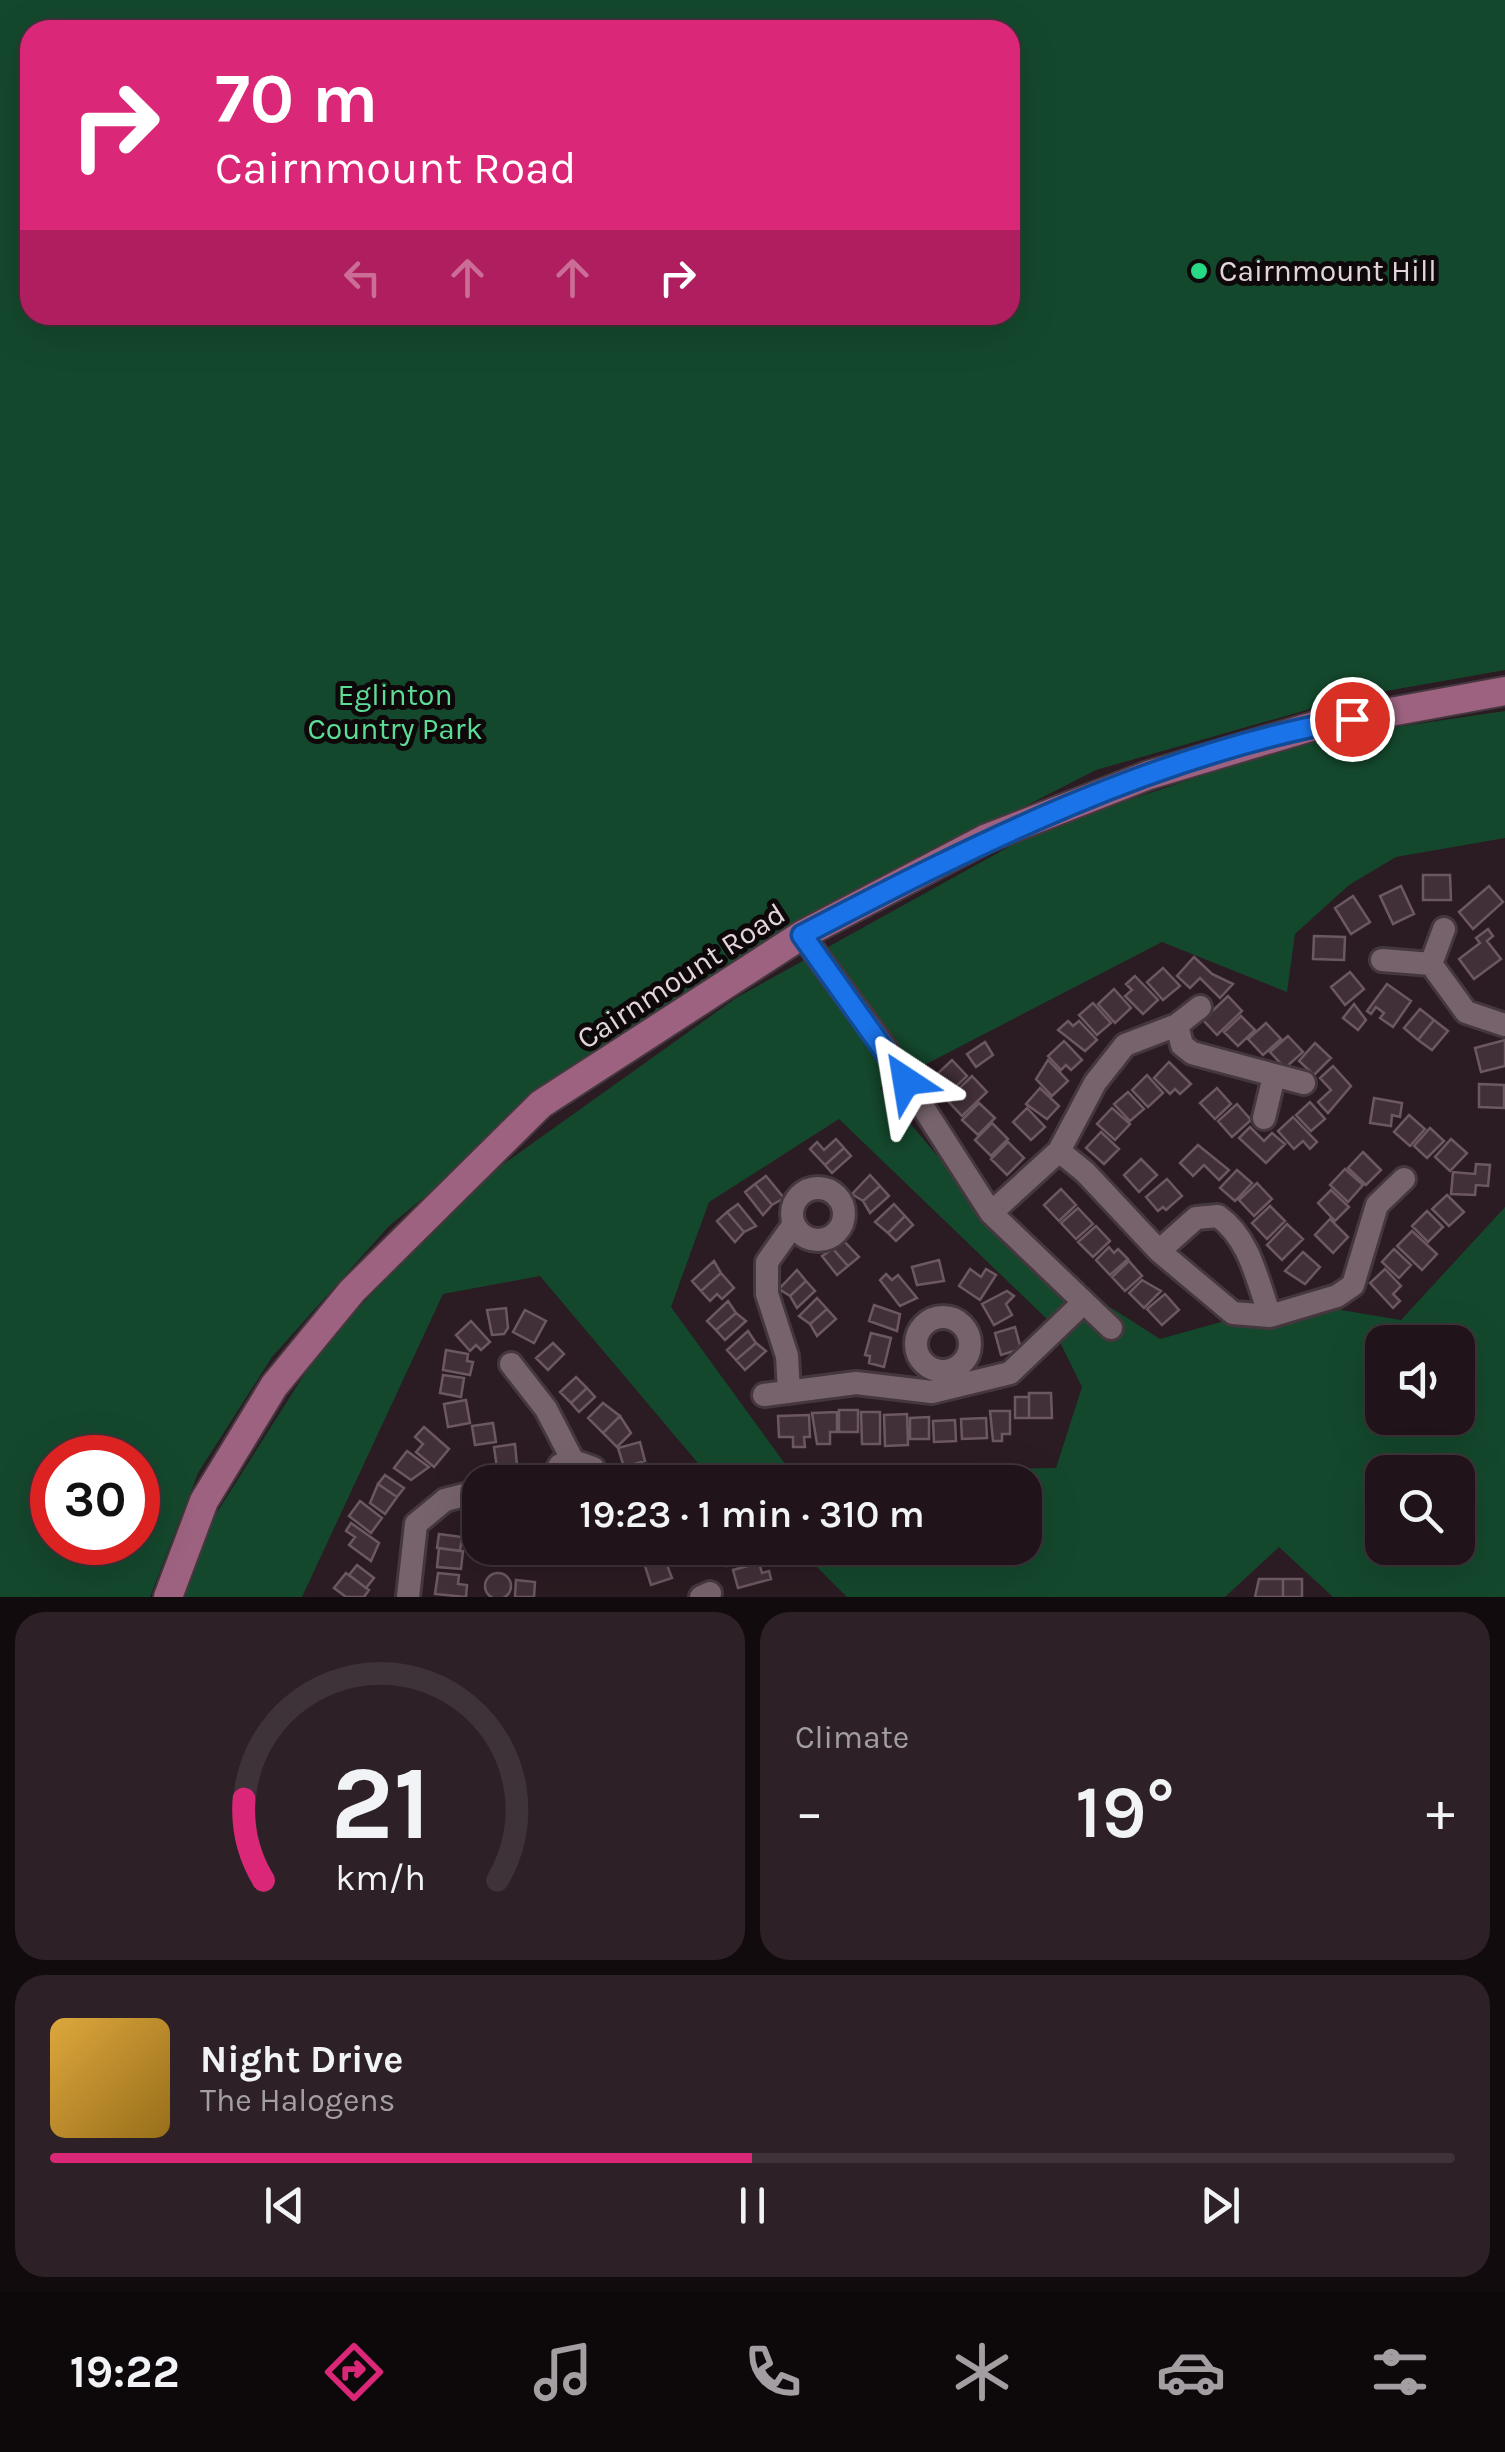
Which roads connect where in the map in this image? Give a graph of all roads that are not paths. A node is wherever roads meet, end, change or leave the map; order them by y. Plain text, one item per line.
1 (1505, 691) edge
2 (1444, 928) dead end
3 (802, 935) junction
4 (1382, 960) dead end
5 (1431, 964) junction
6 (1200, 1007) dead end
7 (1177, 1025) junction
8 (1505, 1026) edge
9 (1274, 1076) junction
10 (1304, 1082) dead end
11 (1264, 1118) dead end
12 (1058, 1151) junction
13 (1404, 1180) dead end
14 (991, 1213) junction
15 (794, 1224) dead end
16 (1159, 1251) junction
17 (1082, 1304) junction
18 (1270, 1316) junction
19 (1111, 1328) dead end
20 (511, 1364) dead end
21 (789, 1392) junction
22 (764, 1395) dead end
23 (573, 1461) junction
24 (560, 1465) edge
25 (584, 1465) edge
26 (462, 1495) edge
27 (168, 1597) edge
28 (408, 1597) edge

1 - 3 main road, Cairnmount Road
2 - 5 street
3 - 14 street
3 - 27 main road, Cairnmount Road
4 - 5 street
5 - 8 street
6 - 7 street
7 - 9 street
7 - 12 street
9 - 10 street
9 - 11 street
12 - 14 street
12 - 16 street
13 - 18 street
14 - 17 street
15 - 21 street
16 - 18 street
16 - 18 street
17 - 19 street
17 - 21 street
20 - 23 street
21 - 22 street
23 - 24 street
23 - 25 street
26 - 28 street

